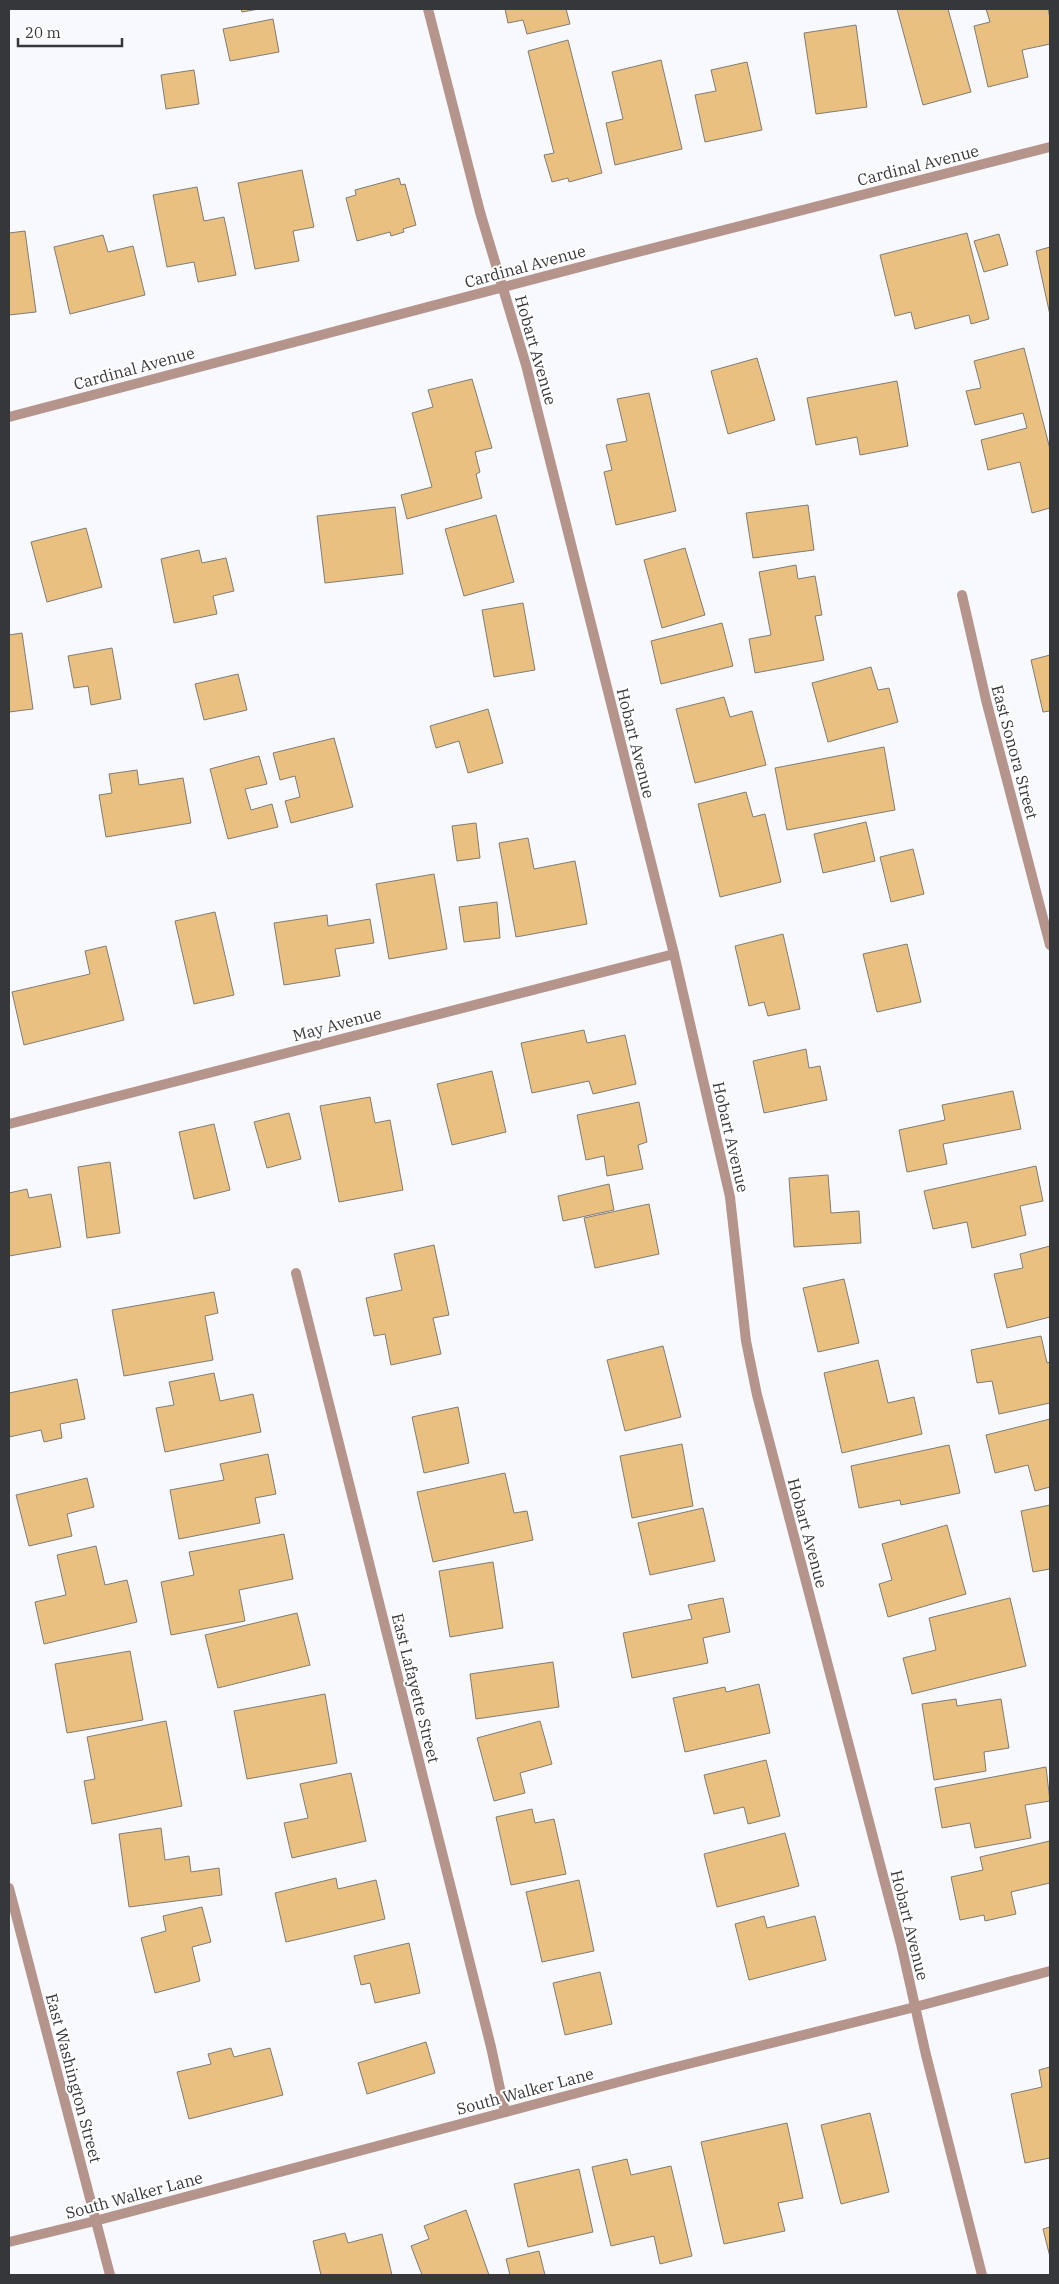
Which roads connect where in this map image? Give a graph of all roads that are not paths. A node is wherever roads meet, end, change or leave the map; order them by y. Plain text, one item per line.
1 (428, 9) edge
2 (1050, 147) edge
3 (503, 288) junction
4 (9, 417) edge
5 (962, 595) dead end
6 (1050, 945) edge
7 (674, 954) junction
8 (9, 1124) edge
9 (296, 1273) dead end
10 (9, 1888) edge
11 (1050, 1971) edge
12 (915, 2007) junction
13 (505, 2112) junction
14 (96, 2221) junction
15 (9, 2242) edge
16 (110, 2275) edge
17 (982, 2275) edge

1 - 3 street, Hobart Avenue
2 - 3 street, Cardinal Avenue
3 - 4 street, Cardinal Avenue
3 - 7 street, Hobart Avenue
5 - 6 street, East Sonora Street
7 - 8 street, May Avenue
7 - 12 street, Hobart Avenue
9 - 13 street, East Lafayette Street
10 - 14 street, East Washington Street
11 - 12 street, South Walker Lane
12 - 13 street, South Walker Lane
12 - 17 street, Hobart Avenue
13 - 14 street, South Walker Lane
14 - 15 street, South Walker Lane
14 - 16 street, East Washington Street

